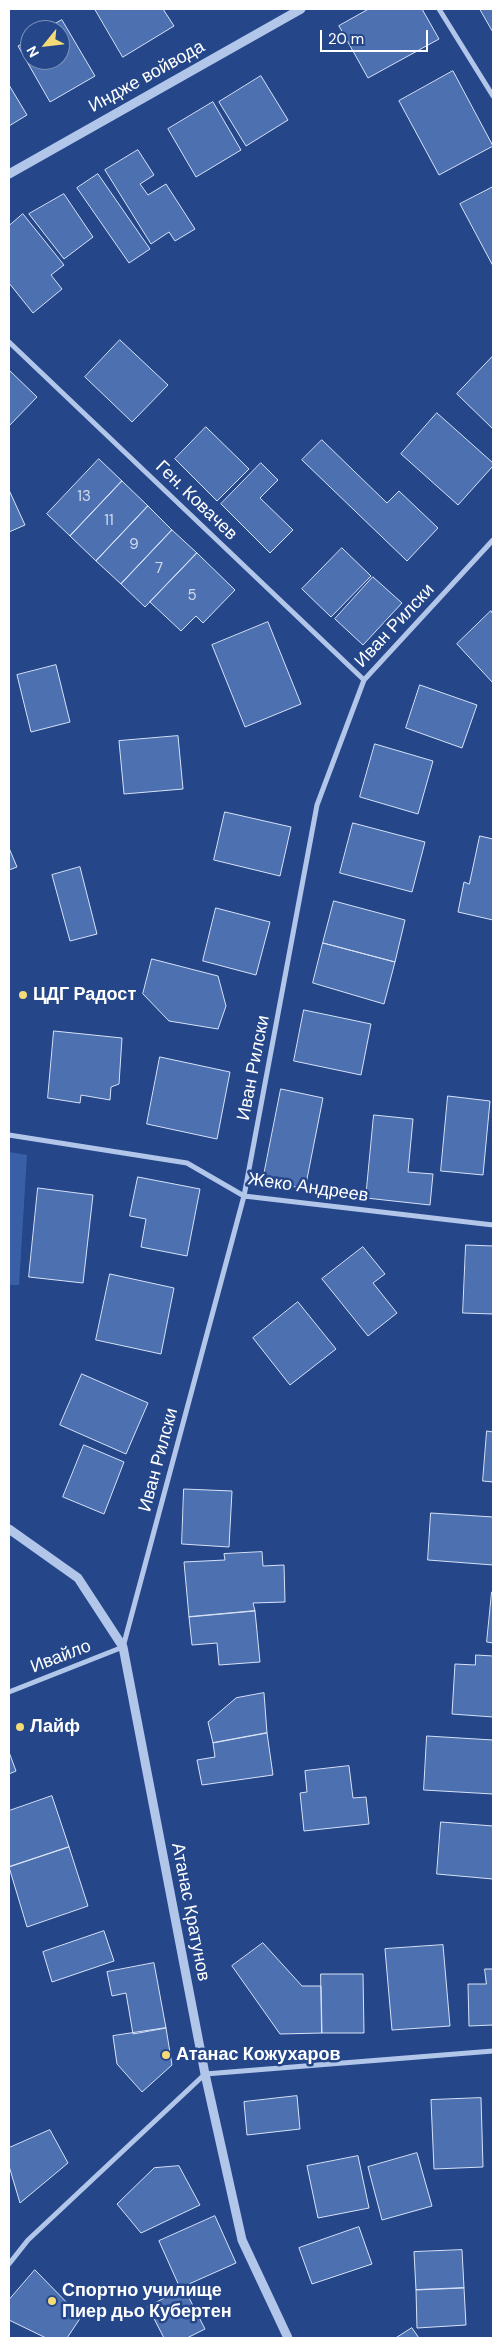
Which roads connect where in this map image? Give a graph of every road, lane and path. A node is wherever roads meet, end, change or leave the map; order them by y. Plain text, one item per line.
1 (301, 9) edge
2 (439, 9) edge
3 (493, 96) edge
4 (9, 174) edge
5 (9, 342) edge
6 (493, 540) edge
7 (364, 680) junction
8 (9, 1135) edge
9 (244, 1196) junction
10 (493, 1225) edge
11 (9, 1529) edge
12 (123, 1647) junction
13 (9, 1692) edge
14 (493, 2051) edge
15 (205, 2074) junction
16 (9, 2264) edge
17 (288, 2338) edge

1 - 4 street, Индже войвода
2 - 3 street
5 - 7 street, Ген. Ковачев
6 - 7 street, Иван Рилски
7 - 9 street, Иван Рилски
8 - 9 street, Жеко Андреев
9 - 10 street, Жеко Андреев
9 - 12 street, Иван Рилски
11 - 12 street, Атанас Кратунов
12 - 13 street, Ивайло
12 - 15 street, Атанас Кратунов
14 - 15 street
15 - 16 street
15 - 17 street, Атанас Кратунов

